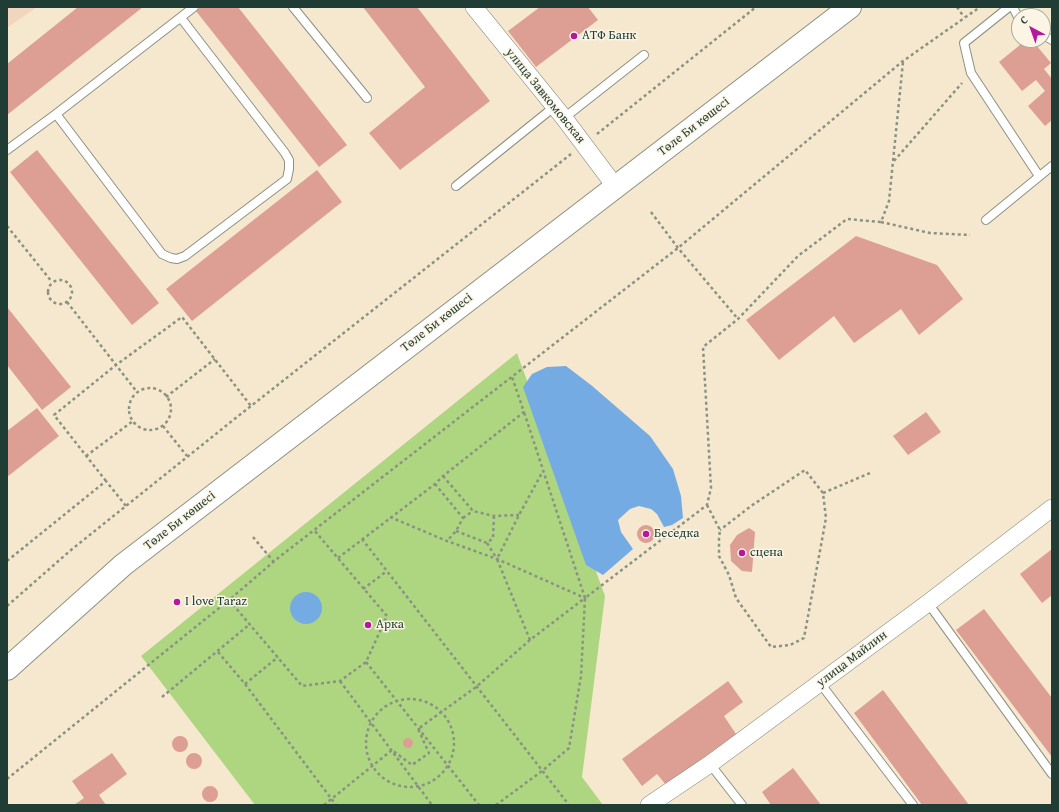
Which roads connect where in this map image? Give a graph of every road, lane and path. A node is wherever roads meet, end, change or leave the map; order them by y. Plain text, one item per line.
1 (194, 7) edge
2 (293, 7) edge
3 (474, 7) edge
4 (756, 7) edge
5 (850, 7) edge
6 (957, 7) edge
7 (980, 7) edge
8 (1010, 7) edge
9 (964, 17) junction
10 (181, 18) junction
11 (644, 55) dead end
12 (904, 61) junction
13 (971, 72) junction
14 (367, 98) dead end
15 (559, 112) junction
16 (56, 114) junction
17 (584, 144) junction
18 (7, 150) edge
19 (894, 161) junction
20 (1052, 166) edge
21 (1039, 176) junction
22 (456, 186) dead end
23 (615, 186) junction
24 (651, 212) dead end
25 (986, 220) dead end
26 (881, 222) junction
27 (7, 226) edge
28 (970, 235) dead end
29 (678, 248) junction
30 (52, 282) junction
31 (67, 302) junction
32 (738, 319) junction
33 (215, 359) junction
34 (116, 366) junction
35 (512, 377) junction
36 (137, 392) junction
37 (166, 397) junction
38 (251, 406) junction
39 (524, 412) junction
40 (133, 421) junction
41 (163, 426) junction
42 (86, 456) junction
43 (188, 456) junction
44 (543, 471) junction
45 (870, 473) dead end
46 (443, 476) junction
47 (106, 481) junction
48 (435, 484) junction
49 (823, 493) junction
50 (707, 505) junction
51 (126, 506) junction
52 (1052, 508) edge
53 (473, 511) junction
54 (519, 515) junction
55 (390, 516) junction
56 (494, 516) junction
57 (463, 518) junction
58 (314, 530) junction
59 (720, 530) junction
60 (456, 531) junction
61 (253, 537) dead end
62 (362, 539) junction
63 (447, 541) junction
64 (487, 543) junction
65 (338, 558) junction
66 (497, 559) junction
67 (7, 561) edge
68 (274, 562) junction
69 (387, 571) junction
70 (363, 588) junction
71 (585, 598) junction
72 (229, 600) junction
73 (928, 603) junction
74 (7, 606) edge
75 (250, 624) junction
76 (530, 640) junction
77 (218, 652) junction
78 (278, 657) junction
79 (366, 662) junction
80 (7, 669) edge
81 (340, 681) junction
82 (820, 683) junction
83 (245, 684) junction
84 (476, 686) junction
85 (162, 697) dead end
86 (397, 701) junction
87 (442, 712) junction
88 (370, 722) junction
89 (418, 729) junction
90 (392, 750) junction
91 (710, 764) junction
92 (448, 765) junction
93 (372, 767) junction
94 (542, 771) junction
95 (1052, 774) edge
96 (7, 779) edge
97 (419, 787) junction
98 (332, 800) junction
99 (324, 805) edge
100 (336, 805) edge
101 (432, 805) edge
102 (479, 805) edge
103 (496, 805) edge
104 (569, 805) edge
105 (649, 805) edge
106 (742, 805) edge
107 (913, 805) edge

1 - 10 lane
2 - 14 lane
3 - 15 street, улица Завкомовская
4 - 17 path
5 - 23 main road, Төле Би көшесі
6 - 9 path
7 - 9 path
8 - 13 lane
9 - 12 path
10 - 16 lane
10 - 16 lane
11 - 15 lane
12 - 19 path
12 - 29 path
13 - 19 path
13 - 21 lane
15 - 17 street, улица Завкомовская
15 - 22 lane
16 - 18 lane
17 - 23 street, улица Завкомовская
17 - 38 path
19 - 26 path
20 - 21 lane
21 - 25 lane
23 - 80 main road, Төле Би көшесі
24 - 29 path
26 - 28 path
26 - 32 path
27 - 30 path
29 - 32 path
29 - 35 path
30 - 31 path
30 - 31 path
31 - 34 path
32 - 50 path
33 - 34 path
33 - 37 path
33 - 38 path
34 - 36 path
34 - 42 path
35 - 39 path
35 - 58 path
36 - 37 path
36 - 40 path
37 - 41 path
38 - 43 path
39 - 44 path
39 - 46 path
40 - 41 path
40 - 42 path
41 - 43 path
42 - 47 path
43 - 51 path
44 - 54 path
44 - 71 path
45 - 49 path
46 - 48 path
46 - 53 path
47 - 51 path
47 - 67 path
48 - 55 path
48 - 57 path
49 - 59 path
49 - 59 path
50 - 59 path
50 - 71 path
51 - 74 path
52 - 73 street, улица Майлин
53 - 56 path
53 - 57 path
54 - 56 path
54 - 66 path
55 - 62 path
55 - 63 path
56 - 64 path
57 - 60 path
58 - 65 path
58 - 68 path
60 - 63 path
60 - 64 path
61 - 68 path
62 - 65 path
62 - 69 path
63 - 66 path
64 - 66 path
65 - 70 path
66 - 71 path
66 - 76 path
68 - 72 path
69 - 70 path
69 - 84 path
70 - 79 path
71 - 76 path
71 - 94 path
72 - 75 path
72 - 96 path
73 - 82 street, улица Майлин
73 - 95 lane
75 - 77 path
75 - 78 path
76 - 84 path
77 - 83 path
77 - 85 path
78 - 81 path
78 - 83 path
79 - 81 path
79 - 86 path
81 - 88 path
82 - 91 street, улица Майлин
82 - 107 lane
83 - 98 path
84 - 87 path
84 - 94 path
86 - 87 path
86 - 88 path
86 - 89 path
87 - 89 path
87 - 92 path
88 - 90 path
88 - 93 path
89 - 90 path
89 - 92 path
90 - 93 path
90 - 97 path
91 - 105 street, улица Майлин
91 - 106 lane
92 - 97 path
92 - 102 path
93 - 97 path
93 - 98 path
94 - 103 path
94 - 104 path
97 - 101 path
98 - 99 path
98 - 100 path

